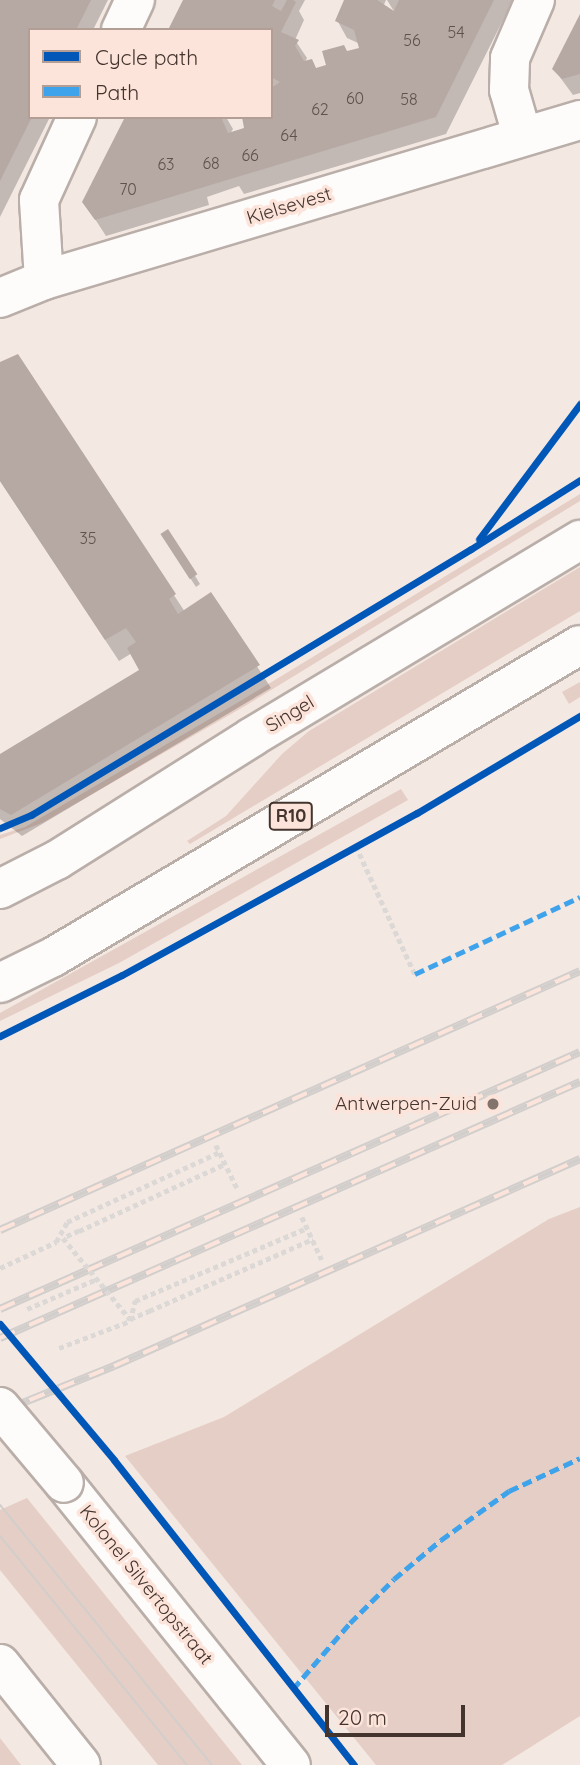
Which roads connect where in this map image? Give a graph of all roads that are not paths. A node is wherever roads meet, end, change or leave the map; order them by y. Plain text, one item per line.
1 (135, 0) edge
2 (535, 0) edge
3 (122, 28) edge
4 (76, 119) edge
5 (580, 120) edge
6 (522, 135) junction
7 (44, 280) junction
8 (0, 298) edge
9 (580, 540) edge
10 (580, 645) edge
11 (0, 889) edge
12 (0, 983) edge
13 (0, 1407) edge
14 (0, 1664) edge
15 (81, 1765) edge
16 (291, 1765) edge

1 - 3 main road
2 - 6 main road
4 - 7 main road
5 - 6 main road, Kielsevest
6 - 7 main road, Kielsevest
7 - 8 main road, Kielsevest
9 - 11 main road, Singel
10 - 12 main road, R10
13 - 16 main road, Kolonel Silvertopstraat, bridge
14 - 15 main road

